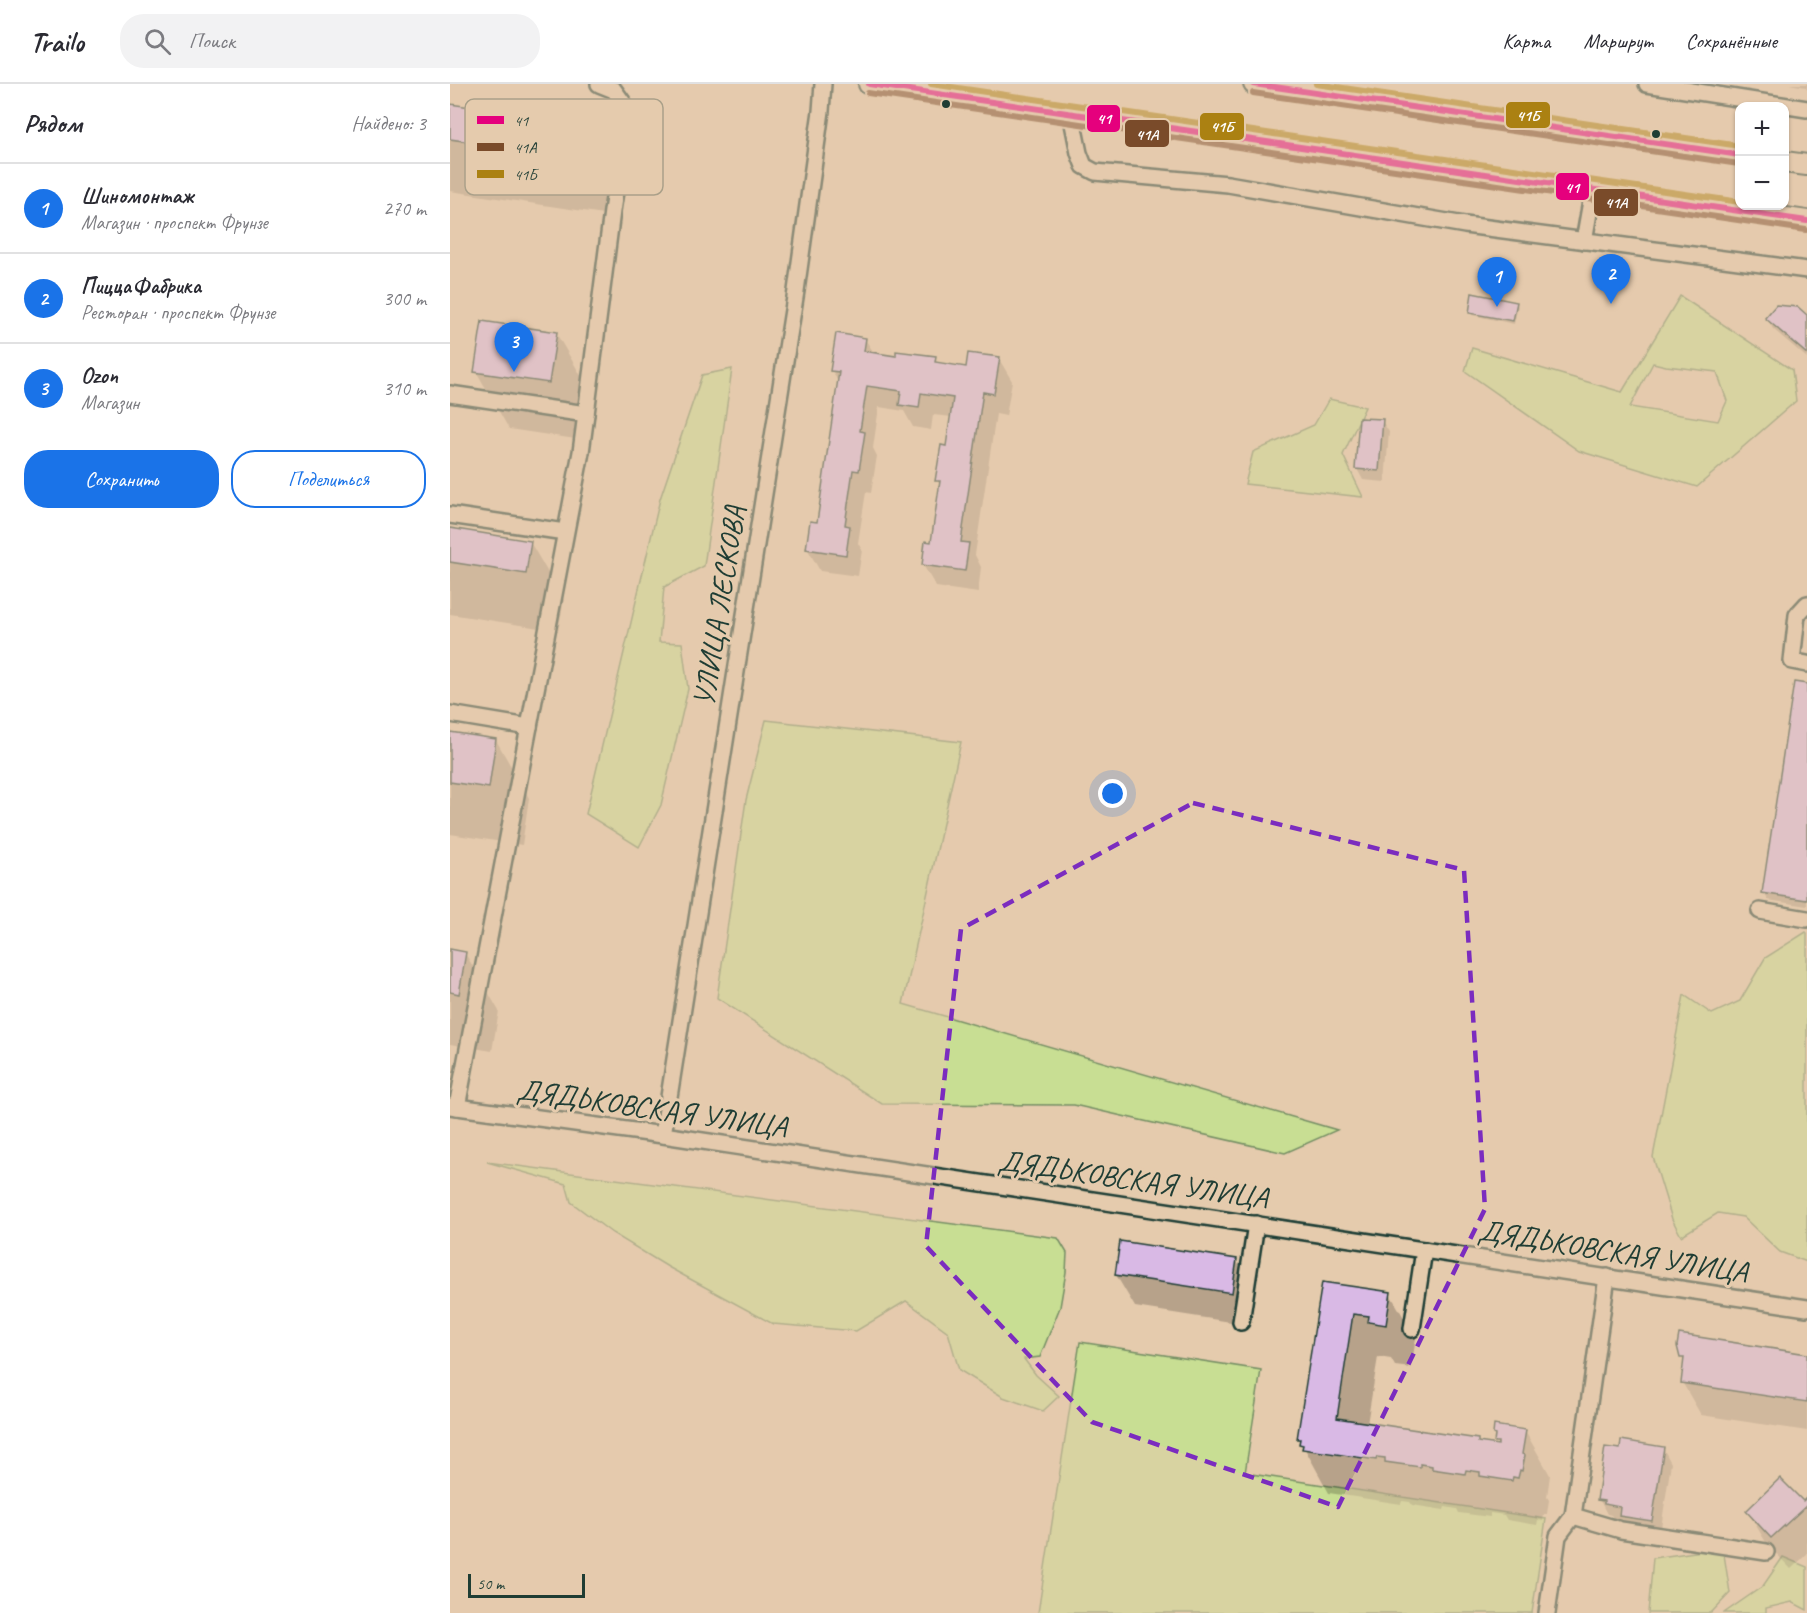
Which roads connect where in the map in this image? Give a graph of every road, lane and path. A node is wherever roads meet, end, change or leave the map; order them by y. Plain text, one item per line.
1 (599, 84) edge
2 (823, 84) edge
3 (868, 84) edge
4 (1254, 84) edge
5 (1647, 84) edge
6 (620, 99) edge
7 (1807, 109) edge
8 (1071, 114) junction
9 (1735, 154) edge
10 (1789, 163) edge
11 (1807, 165) edge
12 (1593, 190) junction
13 (615, 195) edge
14 (1807, 221) edge
15 (1584, 241) junction
16 (1807, 270) edge
17 (450, 394) edge
18 (586, 414) junction
19 (450, 515) edge
20 (566, 532) junction
21 (1807, 604) edge
22 (1807, 664) edge
23 (450, 714) edge
24 (529, 727) junction
25 (1760, 911) dead end
26 (1807, 919) edge
27 (453, 1106) edge
28 (663, 1135) junction
29 (1256, 1224) junction
30 (1424, 1250) junction
31 (1607, 1277) junction
32 (1807, 1308) edge
33 (1241, 1322) dead end
34 (1412, 1329) dead end
35 (1573, 1516) junction
36 (1766, 1552) dead end
37 (1547, 1613) edge

1 - 6 street
2 - 28 street, УЛИЦА ЛЕСКОВА
3 - 8 main road
4 - 9 main road
5 - 7 street
8 - 12 main road
8 - 15 street
10 - 11 main road
12 - 14 main road
12 - 15 street
13 - 18 street
15 - 16 street
17 - 18 street
18 - 20 street
19 - 20 street
20 - 24 street
21 - 22 street
23 - 24 street
24 - 27 street
25 - 26 street
27 - 28 street, ДЯДЬКОВСКАЯ УЛИЦА
28 - 29 street, ДЯДЬКОВСКАЯ УЛИЦА
29 - 30 street, ДЯДЬКОВСКАЯ УЛИЦА
29 - 33 street
30 - 31 street, ДЯДЬКОВСКАЯ УЛИЦА
30 - 34 street
31 - 32 street, ДЯДЬКОВСКАЯ УЛИЦА
31 - 35 street
35 - 36 street
35 - 37 street

